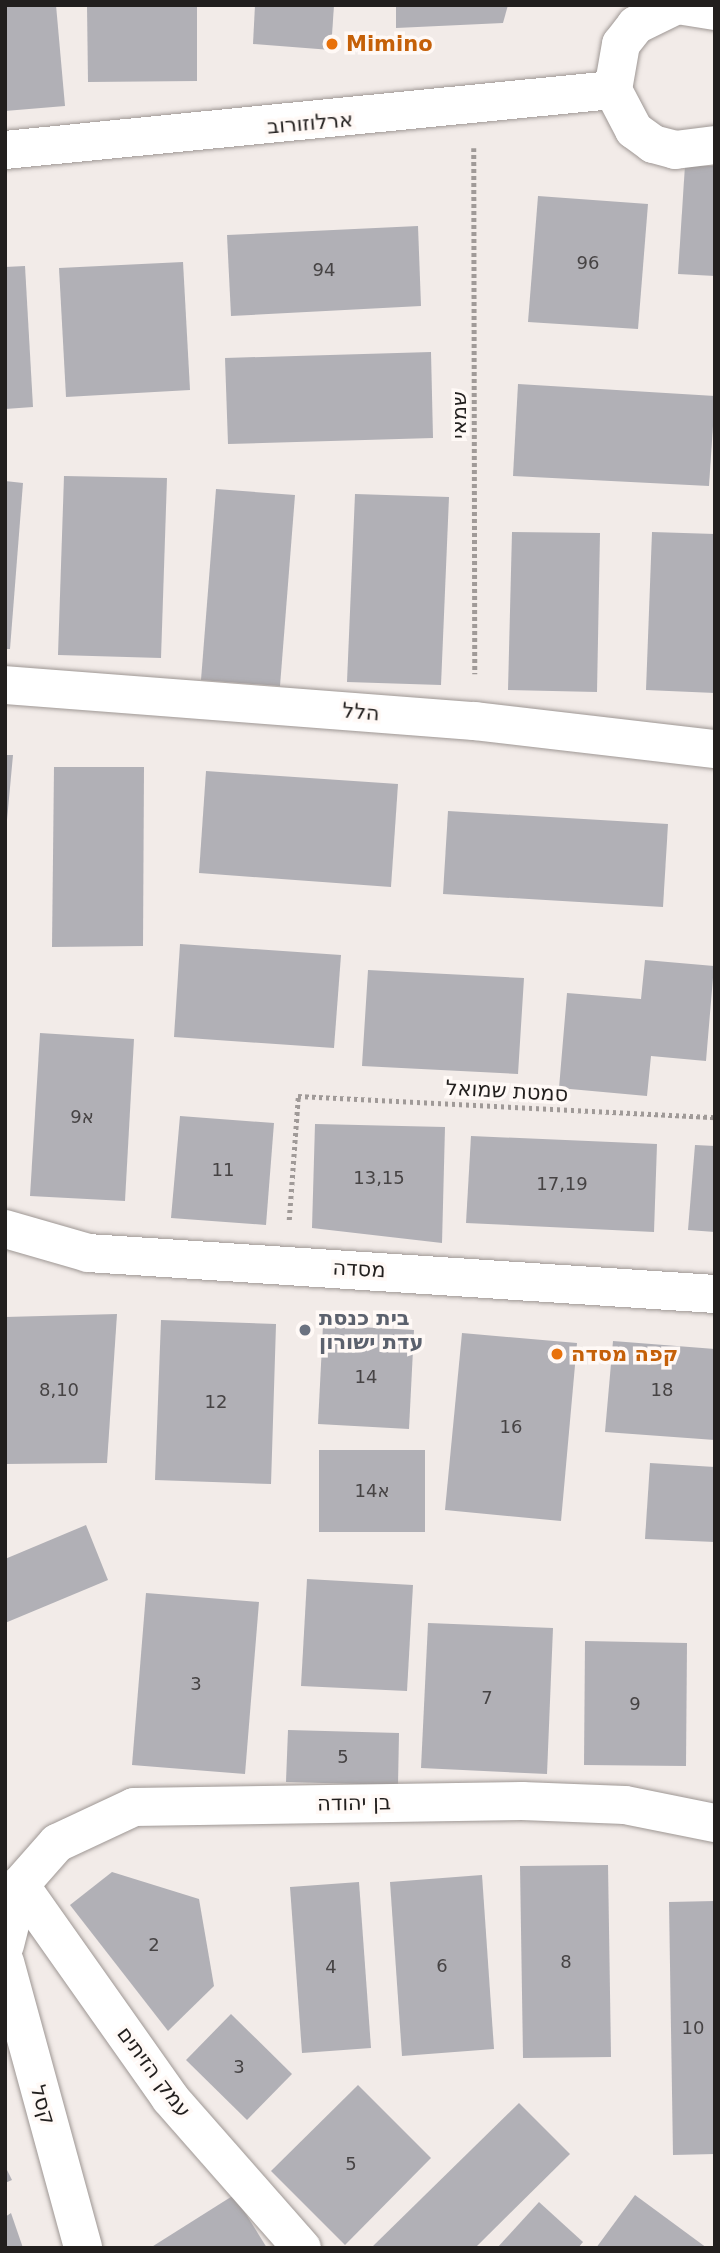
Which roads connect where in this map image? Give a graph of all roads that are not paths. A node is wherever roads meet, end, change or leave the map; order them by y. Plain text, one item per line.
1 (715, 10) edge
2 (626, 15) edge
3 (613, 90) junction
4 (715, 145) edge
5 (5, 150) edge
6 (5, 685) edge
7 (715, 749) edge
8 (5, 1229) edge
9 (715, 1294) edge
10 (715, 1823) edge
11 (20, 1885) junction
12 (5, 1945) edge
13 (5, 1962) edge
14 (83, 2248) edge
15 (302, 2248) edge

1 - 2 street
2 - 3 street
3 - 4 street
3 - 5 street, ארלוזורוב
6 - 7 street, הלל
8 - 9 street, מסדה
10 - 11 street, בן יהודה
11 - 12 street
11 - 15 street, עמק הזיתים
13 - 14 street, קסל

